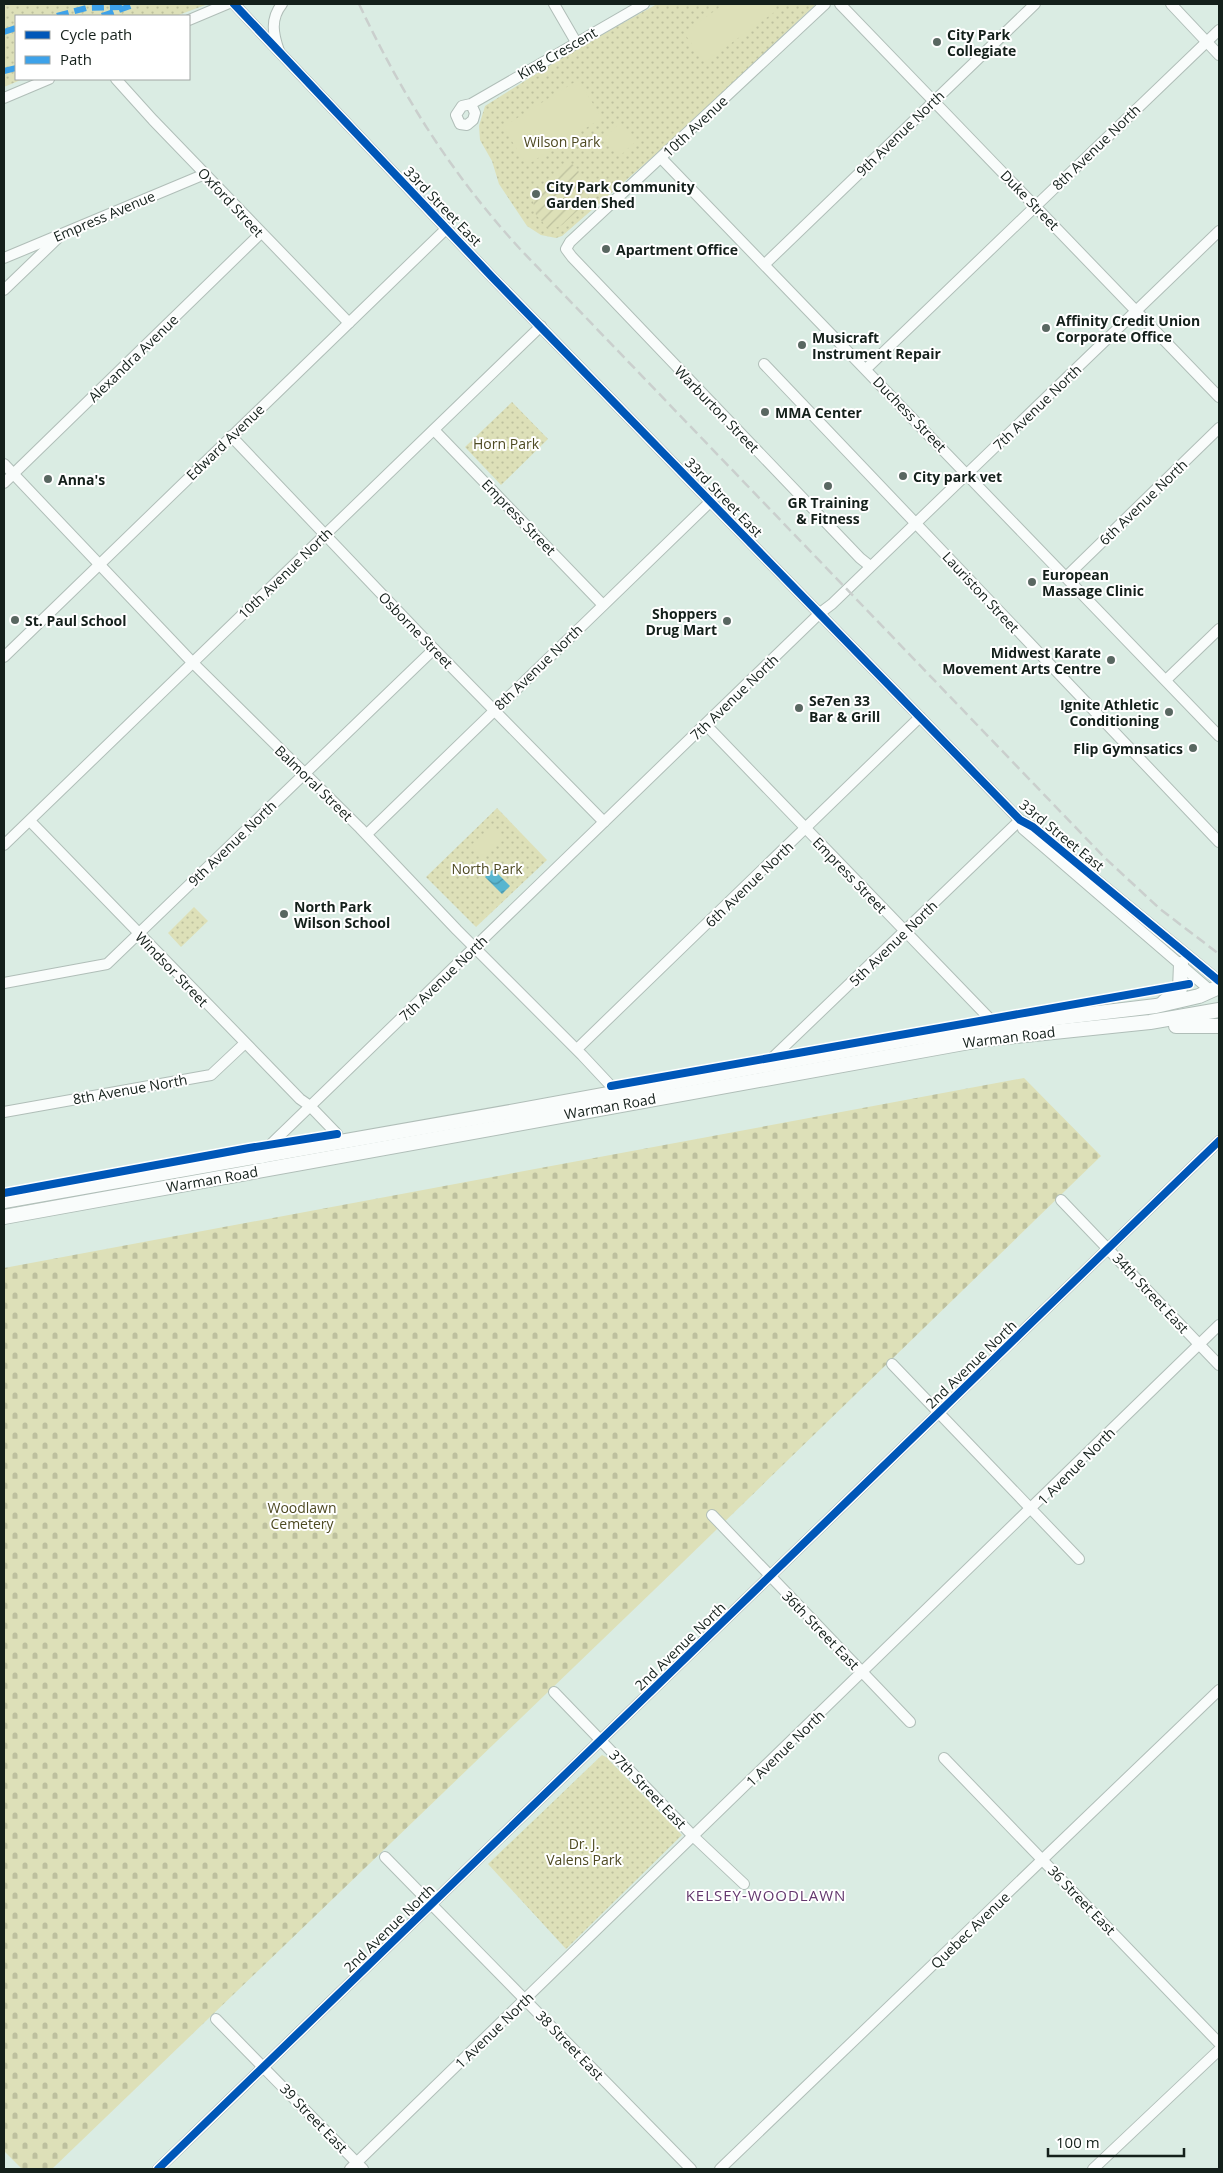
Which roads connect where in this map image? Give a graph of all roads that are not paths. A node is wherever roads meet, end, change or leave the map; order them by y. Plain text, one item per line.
1 (226, 4) edge
2 (234, 4) edge
3 (282, 4) edge
4 (554, 4) edge
5 (644, 4) edge
6 (825, 4) edge
7 (840, 4) edge
8 (1036, 4) edge
9 (1171, 4) edge
10 (190, 20) edge
11 (1219, 30) edge
12 (576, 42) junction
13 (1207, 42) junction
14 (280, 55) junction
15 (1219, 55) edge
16 (47, 80) edge
17 (117, 80) edge
18 (4, 98) edge
19 (934, 100) junction
20 (471, 104) dead end
21 (662, 158) junction
22 (205, 174) junction
23 (1035, 205) junction
24 (447, 228) junction
25 (1219, 231) edge
26 (63, 233) junction
27 (261, 233) junction
28 (566, 249) joint
29 (4, 258) edge
30 (765, 264) junction
31 (4, 290) edge
32 (1136, 311) junction
33 (349, 323) junction
34 (541, 326) junction
35 (764, 364) dead end
36 (866, 369) junction
37 (1219, 397) edge
38 (1219, 428) edge
39 (434, 430) junction
40 (231, 436) junction
41 (4, 464) edge
42 (968, 473) junction
43 (13, 474) junction
44 (4, 483) edge
45 (711, 501) junction
46 (916, 522) junction
47 (325, 535) junction
48 (100, 564) junction
49 (870, 566) junction
50 (1067, 576) junction
51 (603, 605) junction
52 (820, 613) junction
53 (1219, 629) edge
54 (434, 649) junction
55 (4, 657) edge
56 (192, 662) junction
57 (1166, 680) junction
58 (494, 710) junction
59 (920, 717) junction
60 (706, 725) junction
61 (1219, 736) edge
62 (305, 772) junction
63 (1020, 820) junction
64 (30, 821) junction
65 (604, 822) junction
66 (806, 829) junction
67 (366, 834) junction
68 (1219, 842) edge
69 (4, 846) edge
70 (905, 932) junction
71 (138, 934) junction
72 (475, 947) junction
73 (1182, 964) junction
74 (4, 983) edge
75 (1217, 990) edge
76 (1156, 1006) junction
77 (1219, 1010) edge
78 (1135, 1023) junction
79 (989, 1026) junction
80 (1219, 1026) edge
81 (244, 1044) junction
82 (577, 1049) junction
83 (765, 1066) junction
84 (616, 1099) junction
85 (310, 1106) junction
86 (4, 1112) edge
87 (1219, 1141) edge
88 (337, 1142) junction
89 (262, 1154) junction
90 (260, 1170) junction
91 (1061, 1200) dead end
92 (4, 1201) edge
93 (4, 1217) edge
94 (1108, 1248) junction
95 (1219, 1325) edge
96 (1200, 1344) junction
97 (892, 1364) dead end
98 (1219, 1365) edge
99 (939, 1412) junction
100 (1032, 1509) junction
101 (712, 1515) dead end
102 (1079, 1559) dead end
103 (770, 1576) junction
104 (862, 1672) junction
105 (1219, 1690) edge
106 (554, 1692) dead end
107 (910, 1722) dead end
108 (601, 1741) junction
109 (944, 1758) dead end
110 (694, 1836) junction
111 (385, 1857) dead end
112 (1043, 1860) junction
113 (744, 1884) dead end
114 (432, 1904) junction
115 (525, 2000) junction
116 (216, 2019) dead end
117 (1219, 2043) edge
118 (1219, 2050) edge
119 (264, 2067) junction
120 (356, 2167) edge
121 (158, 2169) edge
122 (690, 2169) edge
123 (720, 2169) edge
124 (1094, 2169) edge

1 - 10 street
2 - 14 street, 33rd Street East
3 - 14 street
4 - 12 street
5 - 12 street, King Crescent
6 - 21 street, 10th Avenue
7 - 19 street, Duke Street
8 - 19 street, 9th Avenue North
9 - 13 street
11 - 13 street, 8th Avenue North
12 - 20 street, King Crescent
13 - 15 street
13 - 23 street, 8th Avenue North
14 - 24 street, 33rd Street East
16 - 18 street
17 - 22 street, Oxford Street
19 - 23 street, Duke Street
19 - 30 street, 9th Avenue North
21 - 28 street, 10th Avenue
21 - 30 street, Duchess Street
22 - 26 street, Empress Avenue
22 - 27 street, Oxford Street
23 - 32 street, Duke Street
23 - 36 street, 8th Avenue North
24 - 33 street, Edward Avenue
24 - 34 street, 33rd Street East
25 - 32 street, 7th Avenue North
26 - 29 street, Empress Avenue
26 - 31 street
27 - 33 street, Oxford Street
27 - 43 street, Alexandra Avenue
28 - 49 street, Warburton Street
30 - 36 street, Duchess Street
32 - 37 street, Duke Street
32 - 42 street, 7th Avenue North
33 - 40 street, Edward Avenue
34 - 39 street, 10th Avenue North
34 - 45 street, 33rd Street East
35 - 46 street, Lauriston Street
36 - 42 street, Duchess Street
38 - 50 street, 6th Avenue North
39 - 47 street, 10th Avenue North
39 - 51 street, Empress Street
40 - 47 street, Osborne Street
40 - 48 street, Edward Avenue
41 - 43 street, Balmoral Street
42 - 46 street, 7th Avenue North
42 - 50 street, Duchess Street
43 - 44 street, Alexandra Avenue
43 - 48 street, Balmoral Street
45 - 51 street, 8th Avenue North
45 - 52 street, 33rd Street East
46 - 49 street, 7th Avenue North
46 - 68 street, Lauriston Street
47 - 54 street, Osborne Street
47 - 56 street, 10th Avenue North
48 - 55 street, Edward Avenue
48 - 56 street, Balmoral Street
49 - 52 street, 7th Avenue North
50 - 57 street, Duchess Street
51 - 58 street, 8th Avenue North
52 - 59 street, 33rd Street East
52 - 60 street, 7th Avenue North
53 - 57 street
54 - 58 street, Osborne Street
54 - 62 street, 9th Avenue North
56 - 62 street, Balmoral Street
56 - 64 street, 10th Avenue North
57 - 61 street, Duchess Street
58 - 65 street, Osborne Street
58 - 67 street, 8th Avenue North
59 - 63 street, 33rd Street East
59 - 66 street, 6th Avenue North
60 - 65 street, 7th Avenue North
60 - 66 street, Empress Street
62 - 67 street, Balmoral Street
62 - 71 street, 9th Avenue North
63 - 70 street, 5th Avenue North
63 - 73 street, 33rd Street East
63 - 75 street, 33rd Street East
64 - 69 street
64 - 71 street, Windsor Street
65 - 72 street, 7th Avenue North
66 - 70 street, Empress Street
66 - 82 street, 6th Avenue North
67 - 72 street, Balmoral Street
70 - 79 street, Empress Street
70 - 83 street, 5th Avenue North
71 - 74 street, 9th Avenue North
71 - 81 street, Windsor Street
72 - 82 street, Balmoral Street
72 - 85 street, 7th Avenue North
73 - 75 street, 33rd Street East
73 - 76 main road
75 - 76 main road, Warman Road
76 - 79 main road, Warman Road
77 - 78 main road, Warman Road
78 - 80 main road
78 - 84 main road, Warman Road
79 - 83 main road, Warman Road
81 - 85 street, Windsor Street
81 - 86 street, 8th Avenue North
82 - 84 street, Balmoral Street
83 - 84 main road, Warman Road
84 - 88 main road, Warman Road
84 - 90 main road, Warman Road
85 - 88 street, Windsor Street
85 - 89 street, 7th Avenue North
87 - 94 street, 2nd Avenue North
88 - 89 main road, Warman Road
89 - 90 street
89 - 92 main road, Warman Road
90 - 93 main road, Warman Road
91 - 94 street, 34th Street East
94 - 96 street, 34th Street East
94 - 99 street, 2nd Avenue North
95 - 96 street, 1 Avenue North
96 - 98 street, 34th Street East
96 - 100 street, 1 Avenue North
97 - 99 street
99 - 100 street
99 - 103 street, 2nd Avenue North
100 - 102 street
100 - 104 street, 1 Avenue North
101 - 103 street, 36th Street East
103 - 104 street, 36th Street East
103 - 108 street, 2nd Avenue North
104 - 107 street, 36th Street East
104 - 110 street, 1 Avenue North
105 - 112 street, Quebec Avenue
106 - 108 street, 37th Street East
108 - 110 street, 37th Street East
108 - 114 street, 2nd Avenue North
109 - 112 street, 36 Street East
110 - 113 street, 37th Street East
110 - 115 street, 1 Avenue North
111 - 114 street, 38 Street East
112 - 117 street, 36 Street East
112 - 123 street, Quebec Avenue
114 - 115 street, 38 Street East
114 - 119 street, 2nd Avenue North
115 - 120 street, 1 Avenue North
115 - 122 street, 38 Street East
116 - 119 street, 39 Street East
118 - 124 street
119 - 120 street, 39 Street East
119 - 121 street, 2nd Avenue North

